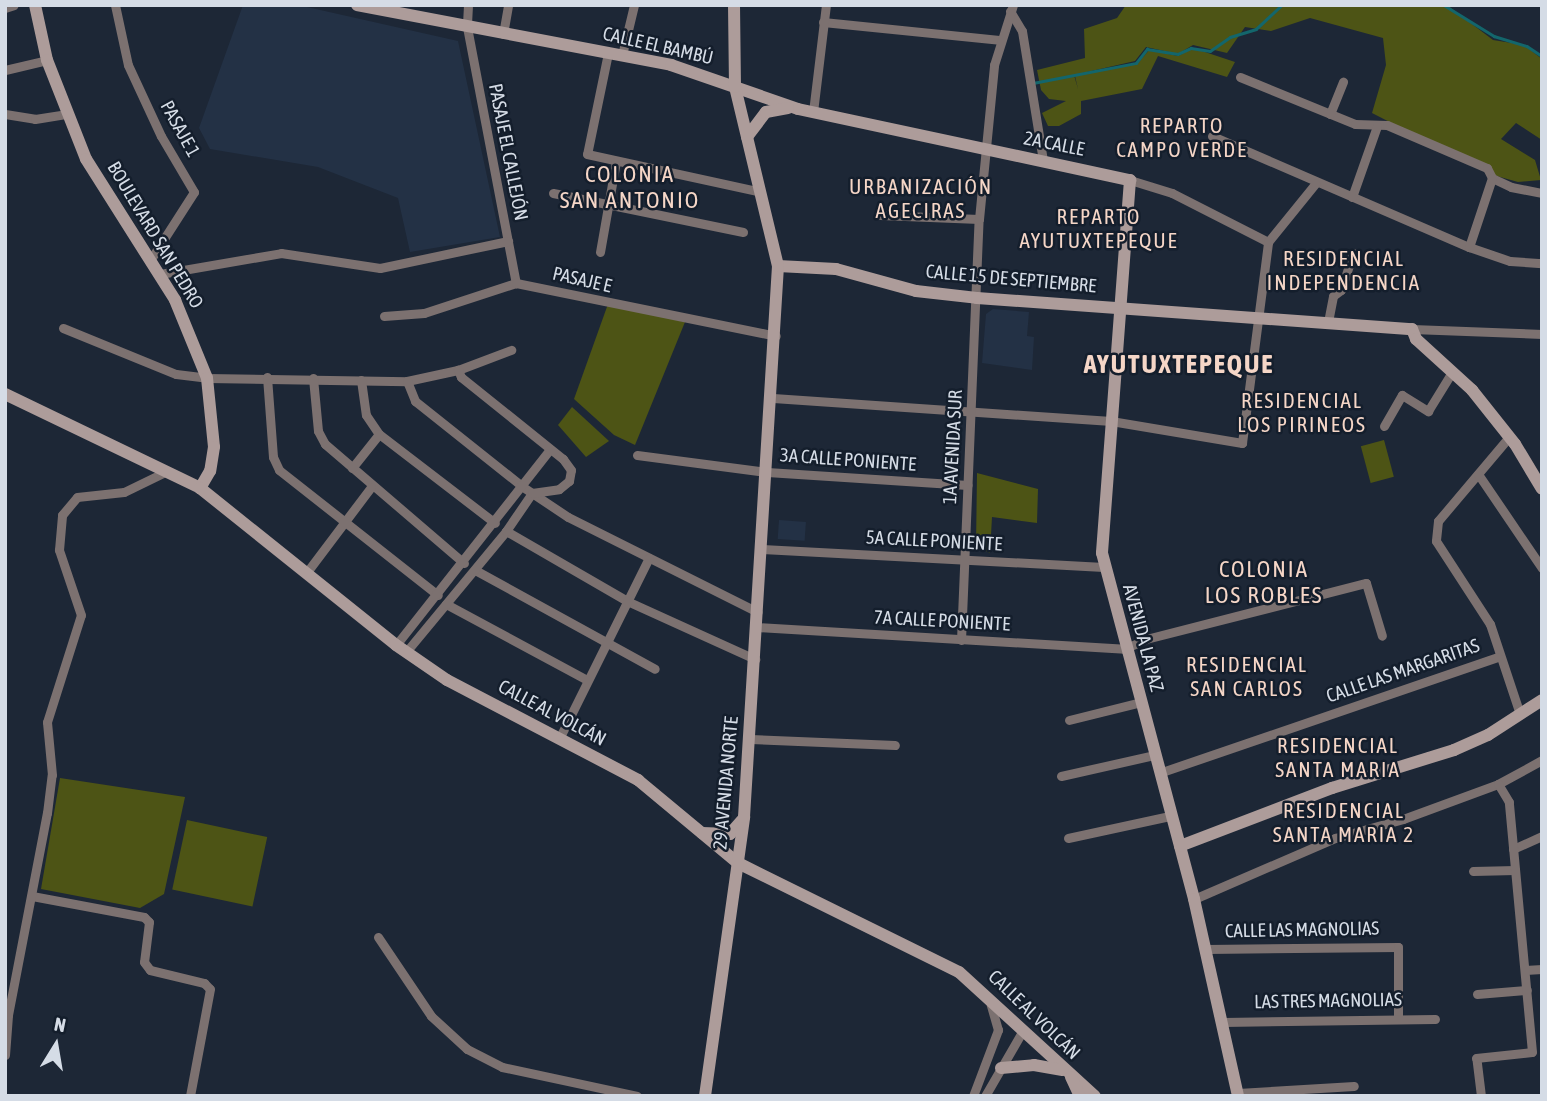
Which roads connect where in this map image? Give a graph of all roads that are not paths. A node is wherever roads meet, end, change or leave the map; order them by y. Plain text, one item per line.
1 (14, 5) edge
2 (35, 5) edge
3 (115, 5) edge
4 (357, 5) edge
5 (468, 5) edge
6 (508, 5) edge
7 (634, 5) edge
8 (734, 5) edge
9 (825, 5) edge
10 (5, 8) edge
11 (1012, 8) edge
12 (409, 10) edge
13 (824, 22) junction
14 (467, 27) junction
15 (503, 34) junction
16 (999, 40) junction
17 (608, 53) junction
18 (622, 55) junction
19 (47, 61) junction
20 (5, 70) edge
21 (1240, 77) dead end
22 (1343, 82) dead end
23 (735, 87) junction
24 (798, 109) junction
25 (813, 112) junction
26 (5, 114) edge
27 (66, 114) junction
28 (1330, 114) junction
29 (1377, 126) junction
30 (1212, 136) dead end
31 (747, 138) junction
32 (985, 151) junction
33 (616, 161) junction
34 (1043, 161) junction
35 (1492, 178) junction
36 (1129, 180) junction
37 (1315, 184) junction
38 (761, 192) junction
39 (553, 193) dead end
40 (1542, 193) edge
41 (1352, 197) junction
42 (608, 205) junction
43 (880, 215) dead end
44 (979, 219) junction
45 (743, 232) dead end
46 (508, 241) junction
47 (1268, 242) junction
48 (1469, 247) junction
49 (600, 252) dead end
50 (1353, 253) dead end
51 (151, 259) junction
52 (1542, 263) edge
53 (778, 266) junction
54 (160, 274) junction
55 (516, 283) junction
56 (977, 298) junction
57 (1119, 307) junction
58 (384, 316) dead end
59 (1261, 316) junction
60 (1328, 322) junction
61 (63, 328) dead end
62 (1412, 328) junction
63 (1542, 334) edge
64 (776, 337) junction
65 (511, 350) dead end
66 (458, 370) junction
67 (1452, 372) junction
68 (267, 377) junction
69 (313, 378) junction
70 (207, 379) junction
71 (361, 380) junction
72 (407, 381) junction
73 (5, 394) edge
74 (773, 398) junction
75 (972, 410) junction
76 (1111, 421) junction
77 (1384, 426) dead end
78 (379, 434) junction
79 (1509, 436) junction
80 (550, 449) junction
81 (637, 455) dead end
82 (352, 468) junction
83 (167, 471) junction
84 (767, 472) junction
85 (1478, 474) junction
86 (968, 485) junction
87 (371, 487) junction
88 (200, 488) junction
89 (1542, 489) edge
90 (527, 490) junction
91 (344, 523) junction
92 (495, 523) junction
93 (506, 531) junction
94 (762, 549) junction
95 (649, 558) junction
96 (965, 560) junction
97 (464, 563) junction
98 (1104, 567) junction
99 (1542, 568) edge
100 (475, 570) junction
101 (307, 572) junction
102 (438, 595) junction
103 (627, 601) junction
104 (446, 604) junction
105 (758, 612) junction
106 (420, 616) junction
107 (429, 624) junction
108 (757, 627) junction
109 (1382, 636) dead end
110 (961, 639) junction
111 (608, 640) junction
112 (401, 648) junction
113 (1124, 649) junction
114 (1499, 656) junction
115 (755, 659) junction
116 (655, 669) dead end
117 (587, 680) junction
118 (1542, 699) edge
119 (1141, 702) junction
120 (1520, 714) junction
121 (1069, 720) dead end
122 (559, 739) junction
123 (750, 739) junction
124 (895, 745) dead end
125 (1154, 755) junction
126 (1542, 760) edge
127 (1159, 774) junction
128 (1062, 776) dead end
129 (1498, 784) junction
130 (1170, 816) junction
131 (744, 817) junction
132 (702, 833) junction
133 (1542, 836) edge
134 (1069, 838) dead end
135 (1180, 846) junction
136 (1513, 849) junction
137 (738, 863) junction
138 (1515, 870) junction
139 (1473, 872) dead end
140 (33, 896) junction
141 (1194, 900) junction
142 (378, 937) dead end
143 (1206, 949) junction
144 (1542, 969) edge
145 (1525, 970) junction
146 (1527, 990) junction
147 (986, 994) junction
148 (1477, 994) dead end
149 (1398, 1016) junction
150 (1435, 1018) dead end
151 (1223, 1022) junction
152 (1022, 1032) junction
153 (5, 1055) edge
154 (988, 1062) junction
155 (1001, 1068) junction
156 (1067, 1074) junction
157 (1354, 1086) dead end
158 (1238, 1094) edge
159 (190, 1096) edge
160 (637, 1096) edge
161 (705, 1096) edge
162 (973, 1096) edge
163 (985, 1096) edge
164 (1080, 1096) edge
165 (1095, 1096) edge
166 (1481, 1096) edge

1 - 10 street
2 - 19 street, BOULEVARD SAN PEDRO
3 - 51 street, PASAJE 1
4 - 12 street, CALLE EL BAMBÚ
5 - 14 street, PASAJE EL CALLEJÓN
6 - 15 street
7 - 18 street
8 - 23 street, 29 AVENIDA NORTE
9 - 13 street
11 - 16 street, 1A AVENIDA SUR
11 - 34 street
12 - 14 street, CALLE EL BAMBÚ
13 - 16 street
13 - 25 street
14 - 15 street, CALLE EL BAMBÚ
14 - 46 street, PASAJE EL CALLEJÓN
15 - 17 street, CALLE EL BAMBÚ
16 - 32 street, 1A AVENIDA SUR
17 - 18 street, CALLE EL BAMBÚ
17 - 33 street
18 - 23 street, CALLE EL BAMBÚ
19 - 20 street
19 - 27 street, BOULEVARD SAN PEDRO
21 - 28 street
22 - 28 street
23 - 24 street, CALLE EL BAMBÚ
23 - 31 street, 29 AVENIDA NORTE
24 - 25 street, CALLE EL BAMBÚ
24 - 31 street
25 - 32 street, CALLE EL BAMBÚ
26 - 27 street
27 - 51 street, BOULEVARD SAN PEDRO
28 - 29 street
29 - 35 street
29 - 41 street
30 - 37 street
31 - 38 street, 29 AVENIDA NORTE
32 - 34 street, 2A CALLE
32 - 44 street, 1A AVENIDA SUR
33 - 38 street
33 - 42 street
34 - 36 street, 2A CALLE
35 - 40 street
35 - 48 street
36 - 47 street, 2A CALLE
36 - 57 street, AVENIDA LA PAZ
37 - 41 street
37 - 47 street
38 - 53 street, 29 AVENIDA NORTE
39 - 42 street
41 - 48 street
42 - 45 street
42 - 49 street
43 - 44 street
44 - 56 street, 1A AVENIDA SUR
46 - 54 street
46 - 55 street, PASAJE EL CALLEJÓN
47 - 59 street
48 - 52 street
50 - 60 street
51 - 54 street, BOULEVARD SAN PEDRO
53 - 56 street, CALLE 15 DE SEPTIEMBRE
53 - 64 street, 29 AVENIDA NORTE
54 - 70 street, BOULEVARD SAN PEDRO
55 - 58 street, PASAJE E
55 - 64 street, PASAJE E
56 - 57 street, CALLE 15 DE SEPTIEMBRE
56 - 75 street, 1A AVENIDA SUR
57 - 59 street, CALLE 15 DE SEPTIEMBRE
57 - 76 street, AVENIDA LA PAZ
59 - 60 street, CALLE 15 DE SEPTIEMBRE
59 - 76 street
60 - 62 street, CALLE 15 DE SEPTIEMBRE
61 - 70 street
62 - 63 street
62 - 67 street
64 - 74 street, 29 AVENIDA NORTE
65 - 66 street
66 - 72 street
66 - 80 street
67 - 77 street
67 - 79 street
68 - 69 street
68 - 70 street
68 - 91 street
69 - 71 street
69 - 82 street
70 - 88 street, BOULEVARD SAN PEDRO
71 - 72 street
71 - 78 street
72 - 90 street
73 - 83 street, CALLE AL VOLCÁN
74 - 75 street
74 - 84 street, 29 AVENIDA NORTE
75 - 76 street
75 - 86 street, 1A AVENIDA SUR
76 - 98 street, AVENIDA LA PAZ
78 - 82 street
78 - 92 street
79 - 85 street
79 - 89 street
80 - 90 street
80 - 90 street
81 - 84 street, 3A CALLE PONIENTE
82 - 87 street
83 - 88 street, CALLE AL VOLCÁN
83 - 140 street
84 - 86 street, 3A CALLE PONIENTE
84 - 94 street, 29 AVENIDA NORTE
85 - 99 street
85 - 114 street
86 - 96 street, 1A AVENIDA SUR
87 - 91 street
87 - 97 street
88 - 101 street, CALLE AL VOLCÁN
90 - 92 street
90 - 93 street
90 - 95 street
91 - 101 street
91 - 102 street
92 - 97 street
93 - 100 street
93 - 103 street
94 - 96 street, 5A CALLE PONIENTE
94 - 105 street, 29 AVENIDA NORTE
95 - 103 street
95 - 105 street
96 - 98 street, 5A CALLE PONIENTE
96 - 110 street, 1A AVENIDA SUR
97 - 102 street
98 - 113 street, AVENIDA LA PAZ
100 - 104 street
100 - 111 street
101 - 112 street, CALLE AL VOLCÁN
102 - 106 street
103 - 111 street
103 - 115 street
104 - 107 street
104 - 117 street
105 - 108 street, 29 AVENIDA NORTE
106 - 107 street
106 - 112 street
107 - 112 street
108 - 110 street, 7A CALLE PONIENTE
108 - 115 street, 29 AVENIDA NORTE
109 - 113 street
110 - 113 street, 7A CALLE PONIENTE
111 - 116 street
111 - 117 street
112 - 122 street, CALLE AL VOLCÁN
113 - 119 street, AVENIDA LA PAZ
114 - 120 street
114 - 127 street, CALLE LAS MARGARITAS
115 - 123 street, 29 AVENIDA NORTE
117 - 122 street
118 - 120 street
119 - 121 street
119 - 125 street, AVENIDA LA PAZ
120 - 135 street
122 - 132 street, CALLE AL VOLCÁN
123 - 124 street
123 - 131 street, 29 AVENIDA NORTE
125 - 127 street, AVENIDA LA PAZ
125 - 128 street
126 - 129 street
127 - 130 street, AVENIDA LA PAZ
129 - 136 street
129 - 141 street
130 - 134 street
130 - 135 street, AVENIDA LA PAZ
131 - 132 street
131 - 137 street, 29 AVENIDA NORTE
132 - 137 street, CALLE AL VOLCÁN
133 - 136 street
135 - 141 street, AVENIDA LA PAZ
136 - 138 street
137 - 147 street, CALLE AL VOLCÁN
137 - 161 street, 29 AVENIDA NORTE
138 - 139 street
138 - 145 street
140 - 153 street
140 - 159 street
141 - 143 street, AVENIDA LA PAZ
142 - 160 street
143 - 149 street, CALLE LAS MAGNOLIAS
143 - 151 street, AVENIDA LA PAZ
144 - 145 street
145 - 146 street
146 - 148 street
146 - 166 street
147 - 152 street, CALLE AL VOLCÁN
147 - 154 street
149 - 150 street, LAS TRES MAGNOLIAS
149 - 151 street, LAS TRES MAGNOLIAS
151 - 158 street, AVENIDA LA PAZ
152 - 155 street
152 - 156 street, CALLE AL VOLCÁN
154 - 155 street
154 - 162 street
155 - 156 street
155 - 163 street
156 - 164 street, CALLE AL VOLCÁN
156 - 165 street, CALLE AL VOLCÁN
157 - 158 street

